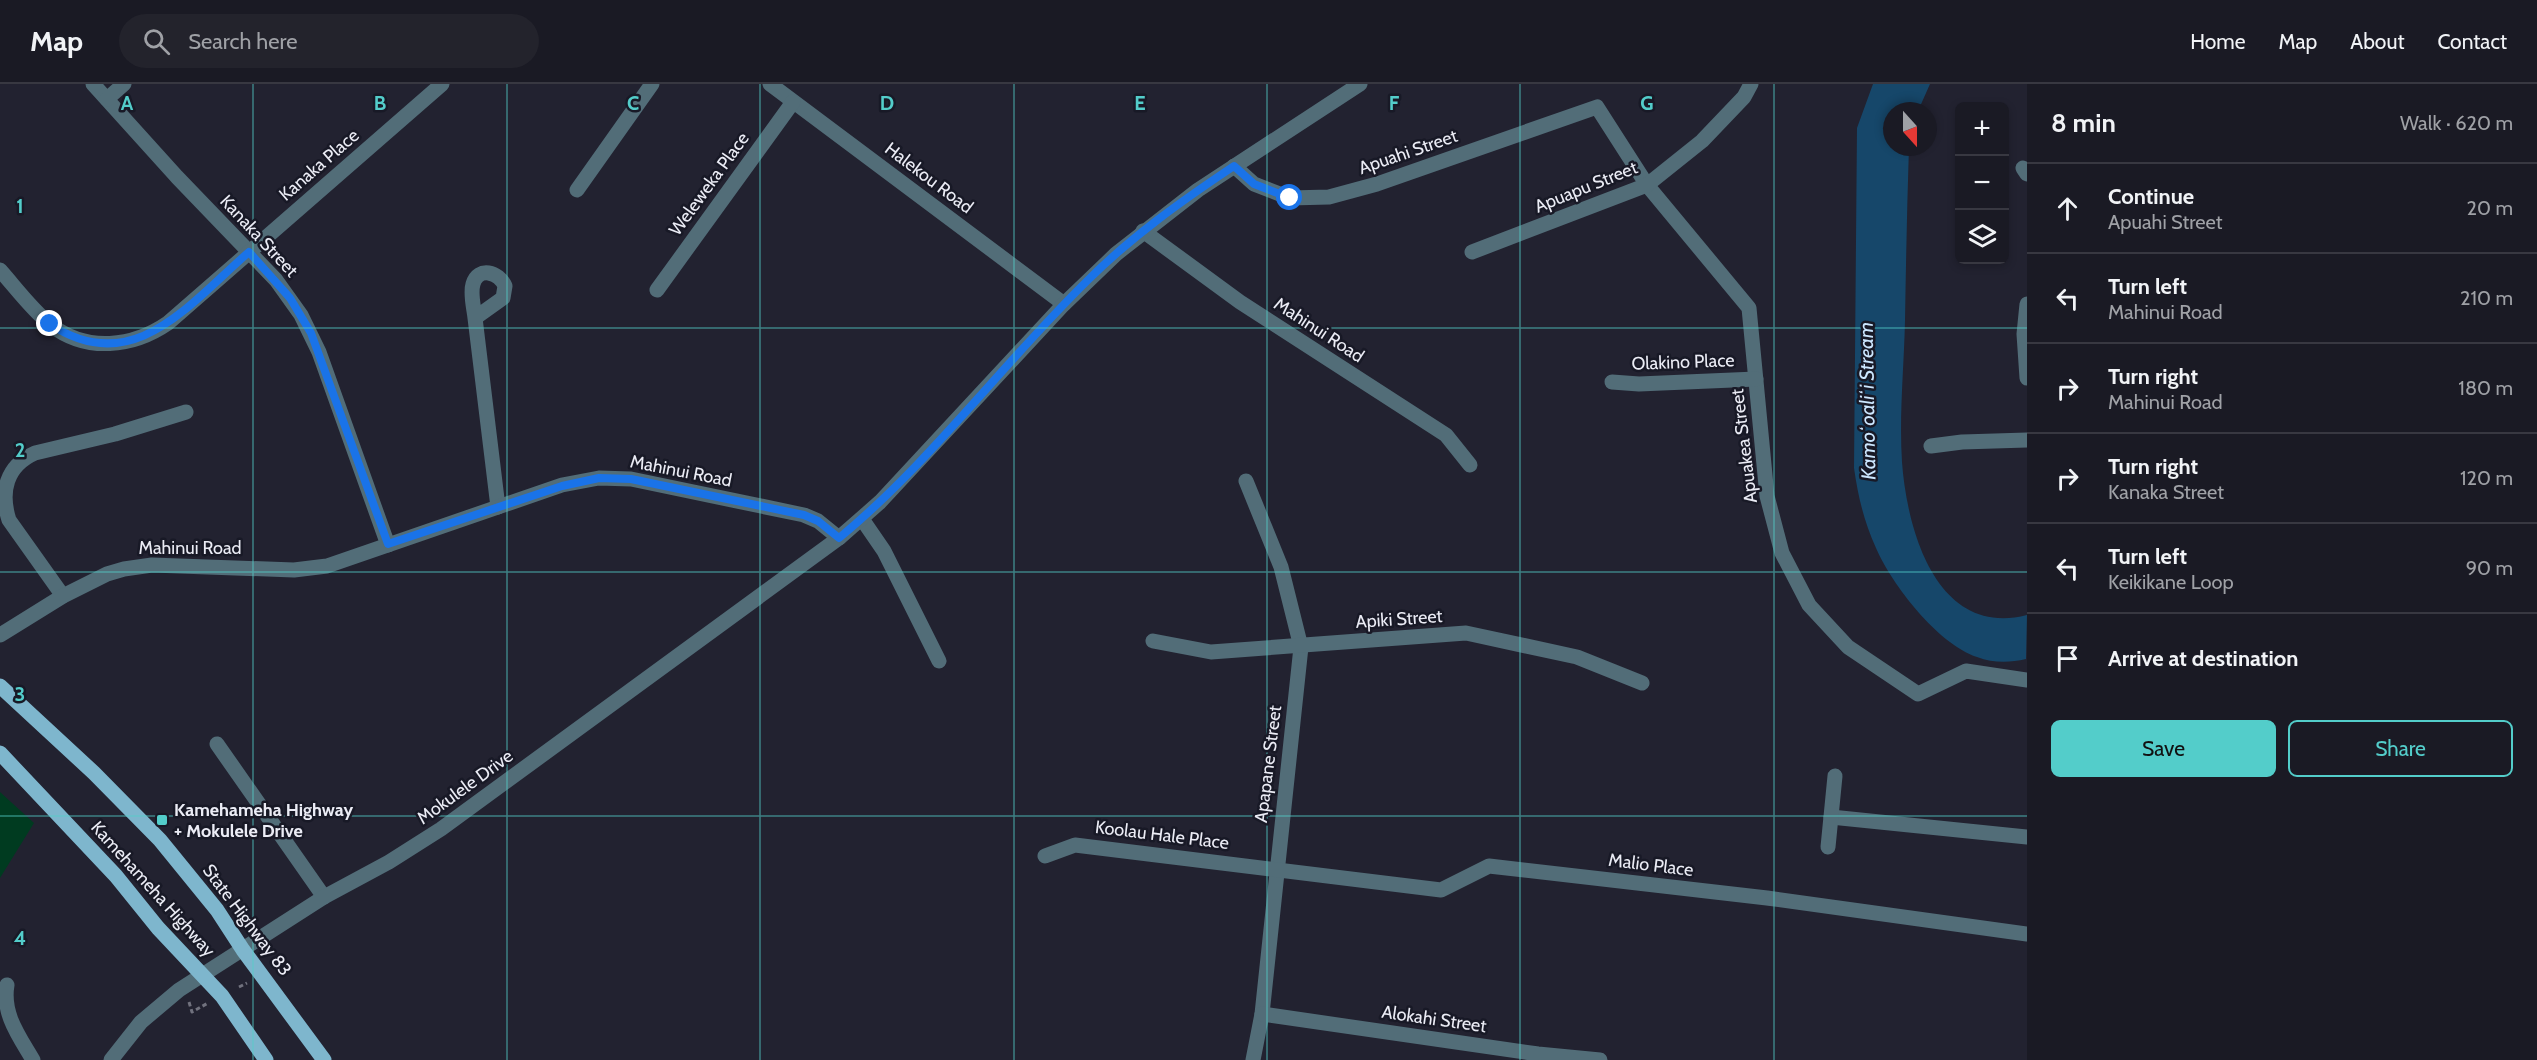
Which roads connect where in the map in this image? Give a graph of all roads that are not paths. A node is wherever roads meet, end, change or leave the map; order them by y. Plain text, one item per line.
1 (93, 84) edge
2 (124, 84) edge
3 (442, 84) edge
4 (652, 84) edge
5 (770, 84) edge
6 (1360, 84) edge
7 (1751, 84) edge
8 (107, 99) junction
9 (793, 102) junction
10 (1597, 107) joint
11 (1234, 166) junction
12 (1647, 185) junction
13 (577, 190) dead end
14 (1143, 231) junction
15 (249, 252) junction
16 (1472, 252) dead end
17 (0, 270) edge
18 (657, 290) dead end
19 (1064, 304) junction
20 (2027, 304) edge
21 (475, 318) dead end
22 (2027, 378) edge
23 (1756, 379) junction
24 (1612, 382) dead end
25 (186, 412) dead end
26 (2027, 440) edge
27 (1931, 446) dead end
28 (1470, 465) dead end
29 (1246, 481) dead end
30 (498, 507) junction
31 (861, 519) junction
32 (839, 538) junction
33 (388, 544) junction
34 (63, 596) junction
35 (0, 635) edge
36 (1153, 641) dead end
37 (1301, 647) junction
38 (939, 662) dead end
39 (2027, 680) edge
40 (1642, 683) dead end
41 (0, 686) edge
42 (216, 744) dead end
43 (0, 753) edge
44 (1835, 776) dead end
45 (1831, 817) junction
46 (2027, 837) edge
47 (1828, 847) dead end
48 (1045, 856) dead end
49 (1276, 868) junction
50 (324, 897) junction
51 (2027, 934) edge
52 (243, 950) junction
53 (203, 974) junction
54 (6, 984) dead end
55 (1262, 1014) junction
56 (33, 1060) edge
57 (111, 1060) edge
58 (266, 1060) edge
59 (324, 1060) edge
60 (1253, 1060) edge
61 (1600, 1060) edge

1 - 8 street, Kanaka Street
2 - 8 street
3 - 15 street, Kanaka Place
4 - 13 street
5 - 9 street, Halekou Road
6 - 11 street
7 - 12 street, Apuapu Street
8 - 15 street, Kanaka Street
9 - 18 street, Weleweka Place
9 - 19 street, Halekou Road
10 - 11 street, Apuahi Street
10 - 12 street, Apuakea Street
11 - 14 street
12 - 16 street, Apuapu Street
12 - 23 street, Apuakea Street
14 - 19 street
14 - 28 street, Mahinui Road
15 - 17 street, Kanaka Place
15 - 33 street, Kanaka Street
19 - 31 street
20 - 22 street
21 - 30 street
23 - 24 street, Olakino Place
23 - 39 street, Apuakea Street
25 - 34 street
26 - 27 street
29 - 37 street, Apapane Street
30 - 32 street, Mahinui Road
30 - 33 street, Mahinui Road
31 - 32 street
31 - 38 street
32 - 50 street, Mokulele Drive
33 - 34 street, Mahinui Road
34 - 35 street, Mahinui Road
36 - 37 street, Apiki Street
37 - 40 street, Apiki Street
37 - 49 street, Apapane Street
41 - 52 main road, State Highway 83
42 - 50 street
43 - 53 main road, Kamehameha Highway
44 - 45 street
45 - 46 street
45 - 47 street
48 - 49 street, Koolau Hale Place
49 - 51 street, Malio Place
49 - 55 street, Apapane Street
50 - 52 street, Mokulele Drive
52 - 53 street, Mokulele Drive
52 - 59 main road, State Highway 83
53 - 57 street, Mokulele Drive
53 - 58 main road, Kamehameha Highway
54 - 56 street
55 - 60 street, Apapane Street
55 - 61 street, Alokahi Street

